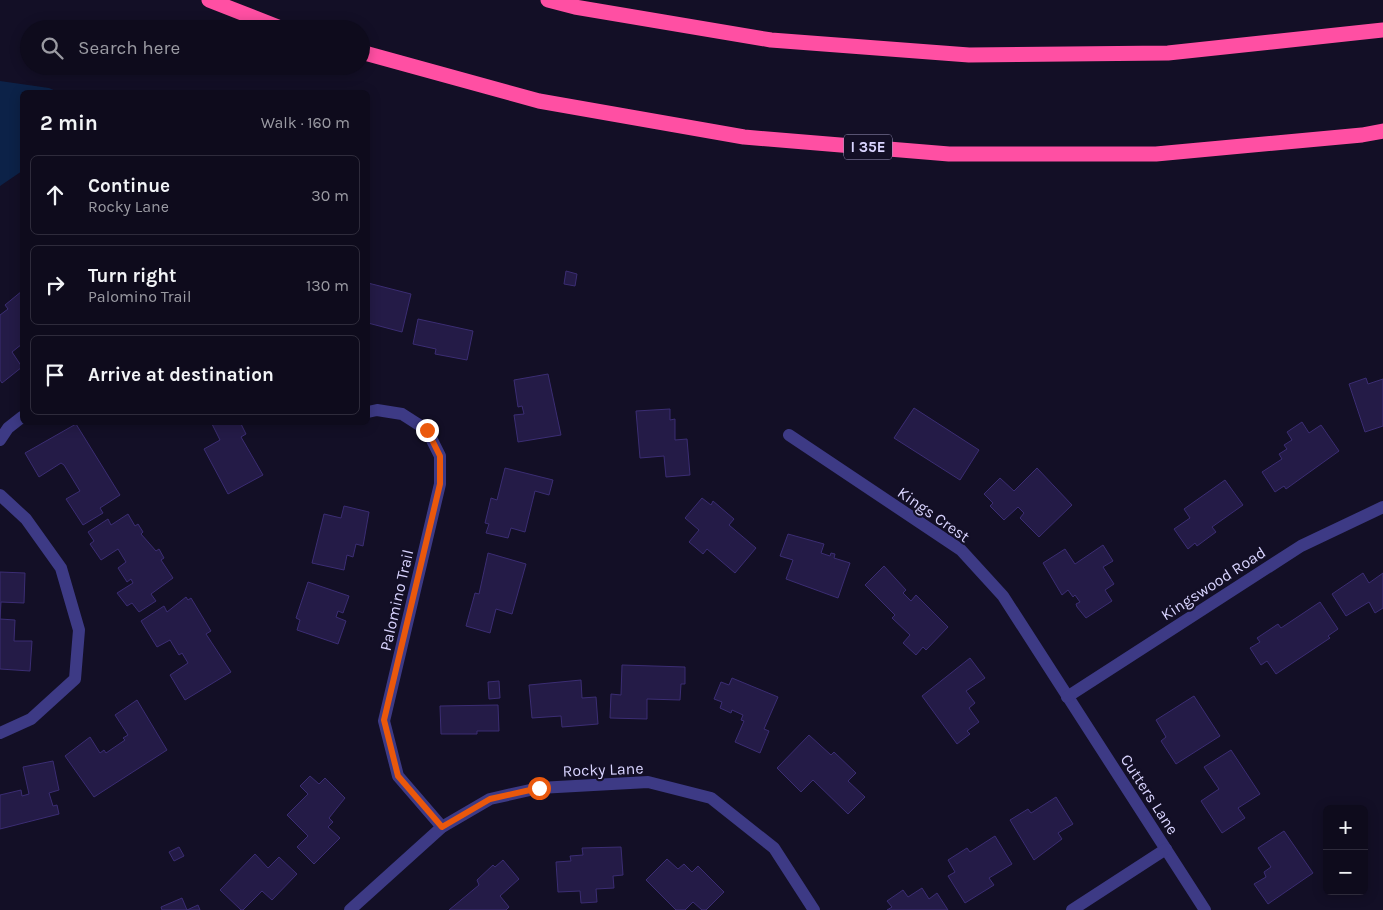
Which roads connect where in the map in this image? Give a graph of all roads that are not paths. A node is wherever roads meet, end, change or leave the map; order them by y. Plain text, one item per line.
1 (209, 0) edge
2 (548, 0) edge
3 (261, 20) edge
4 (1383, 30) edge
5 (370, 55) edge
6 (1383, 131) edge
7 (370, 412) edge
8 (20, 419) edge
9 (789, 435) dead end
10 (0, 440) edge
11 (0, 495) edge
12 (1383, 506) edge
13 (1067, 697) junction
14 (0, 733) edge
15 (442, 827) junction
16 (1166, 849) junction
17 (350, 910) edge
18 (814, 910) edge
19 (1072, 910) edge
20 (1205, 910) edge

1 - 3 highway
2 - 4 highway
5 - 6 highway, I 35E
7 - 15 street, Palomino Trail
8 - 10 street
9 - 13 street, Kings Crest
11 - 14 street
12 - 13 street, Kingswood Road
13 - 16 street, Cutters Lane
15 - 17 street, Rocky Lane
15 - 18 street, Rocky Lane
16 - 19 street
16 - 20 street, Cutters Lane

